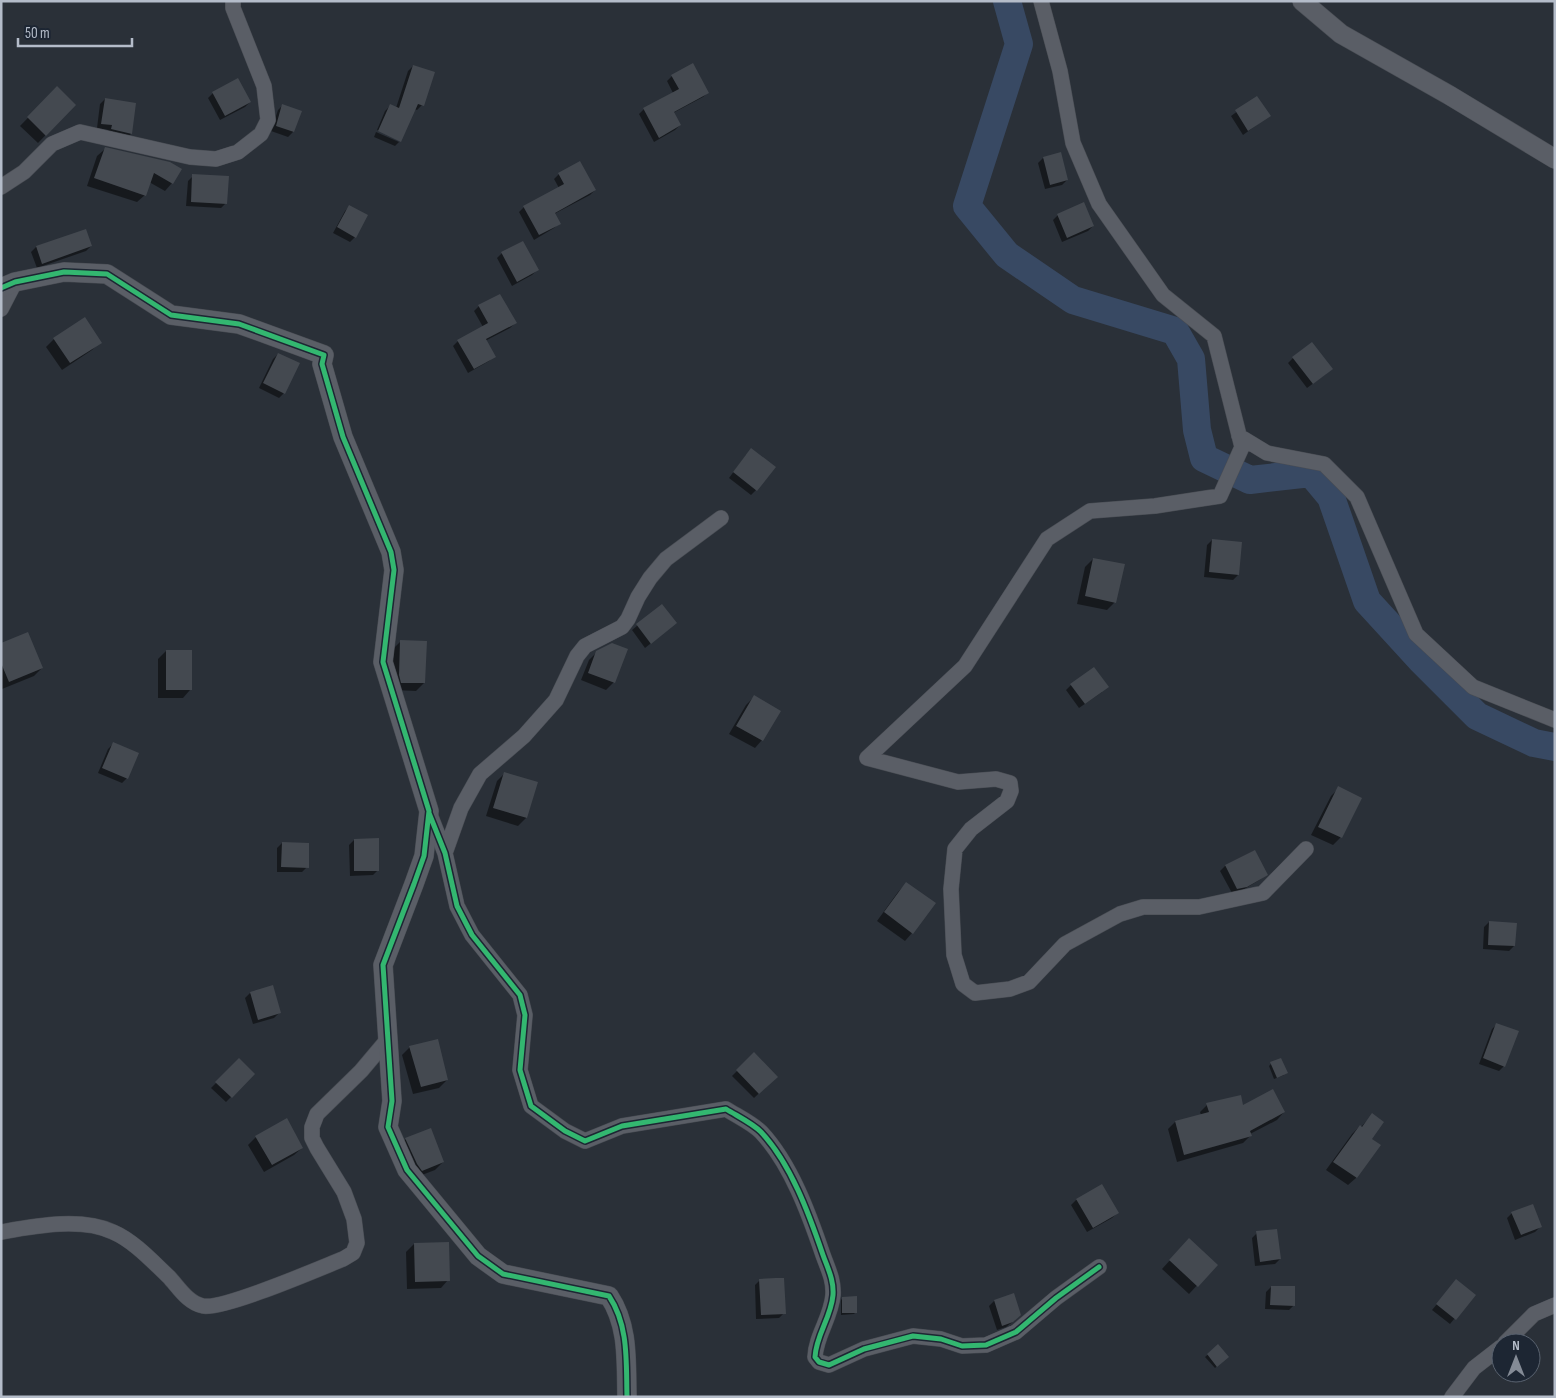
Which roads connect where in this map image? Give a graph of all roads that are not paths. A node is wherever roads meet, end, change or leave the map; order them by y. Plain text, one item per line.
1 (233, 1) edge
2 (1042, 1) edge
3 (1302, 1) edge
4 (1555, 159) edge
5 (1, 187) edge
6 (8, 285) edge
7 (1, 309) edge
8 (1240, 442) junction
9 (721, 518) dead end
10 (1555, 720) edge
11 (429, 811) junction
12 (1306, 849) dead end
13 (445, 853) junction
14 (388, 1040) junction
15 (1, 1232) edge
16 (1099, 1267) dead end
17 (1555, 1305) edge
18 (1516, 1333) edge
19 (1491, 1355) edge
20 (627, 1397) edge
21 (1452, 1397) edge

1 - 5 street
2 - 8 street
3 - 4 street
6 - 7 street
6 - 11 street
8 - 10 street
8 - 12 street
9 - 13 street
11 - 13 street
11 - 14 street
13 - 16 street
14 - 15 street
14 - 20 street
17 - 18 street
19 - 21 street

